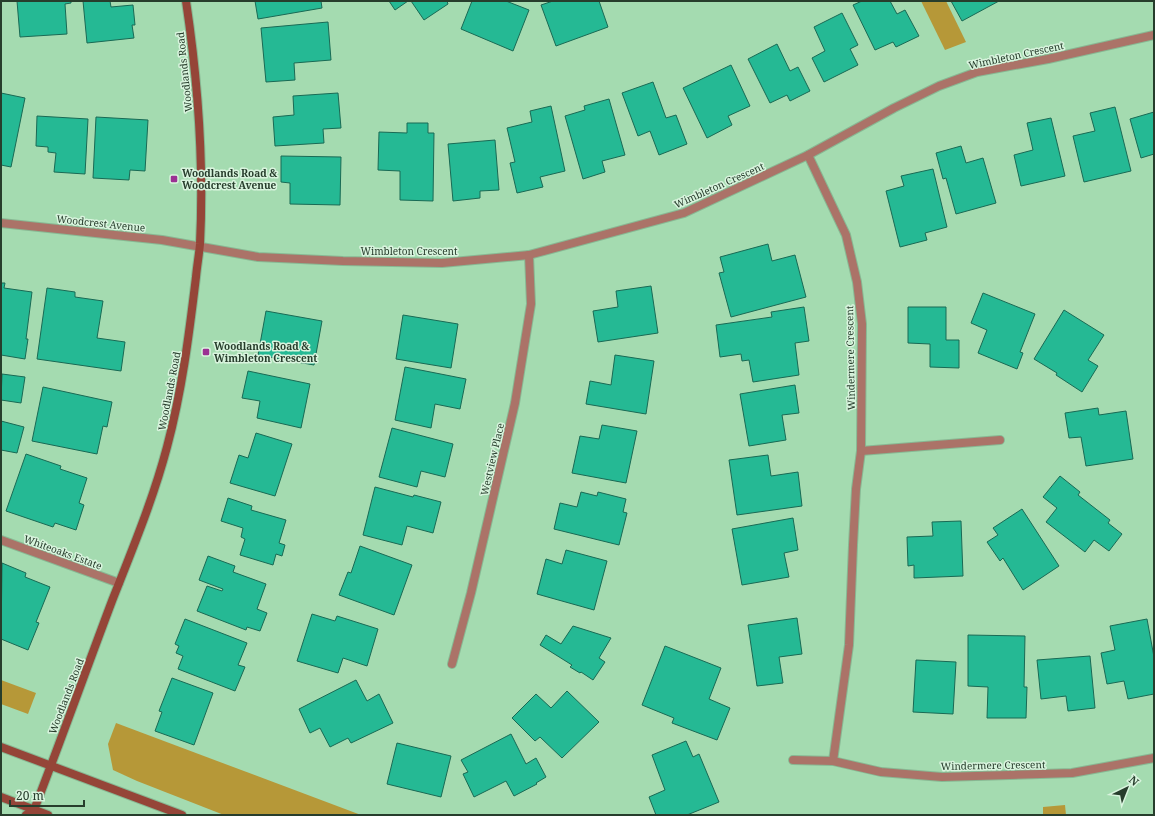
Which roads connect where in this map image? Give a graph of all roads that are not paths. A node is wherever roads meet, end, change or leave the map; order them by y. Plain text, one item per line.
1 (186, 1) edge
2 (1154, 35) edge
3 (808, 155) junction
4 (1, 223) edge
5 (200, 245) junction
6 (528, 255) junction
7 (1000, 440) dead end
8 (861, 451) junction
9 (1, 540) edge
10 (119, 583) junction
11 (452, 664) dead end
12 (1, 747) edge
13 (1154, 758) edge
14 (793, 760) dead end
15 (833, 761) junction
16 (51, 766) junction
17 (1, 797) edge
18 (35, 812) edge
19 (26, 815) edge
20 (48, 815) edge
21 (182, 815) edge

1 - 5 street, Woodlands Road
2 - 3 street, Wimbleton Crescent
3 - 6 street, Wimbleton Crescent
3 - 8 street, Windermere Crescent
4 - 5 street, Woodcrest Avenue
5 - 6 street, Wimbleton Crescent
5 - 10 street, Woodlands Road
6 - 11 street, Westview Place
7 - 8 street
8 - 15 street, Windermere Crescent
9 - 10 street, Whiteoaks Estate
10 - 16 street, Woodlands Road
12 - 16 street
13 - 15 street, Windermere Crescent
14 - 15 street, Windermere Crescent
16 - 18 street, Woodlands Road
16 - 21 street
17 - 18 street
18 - 19 street
18 - 20 street

